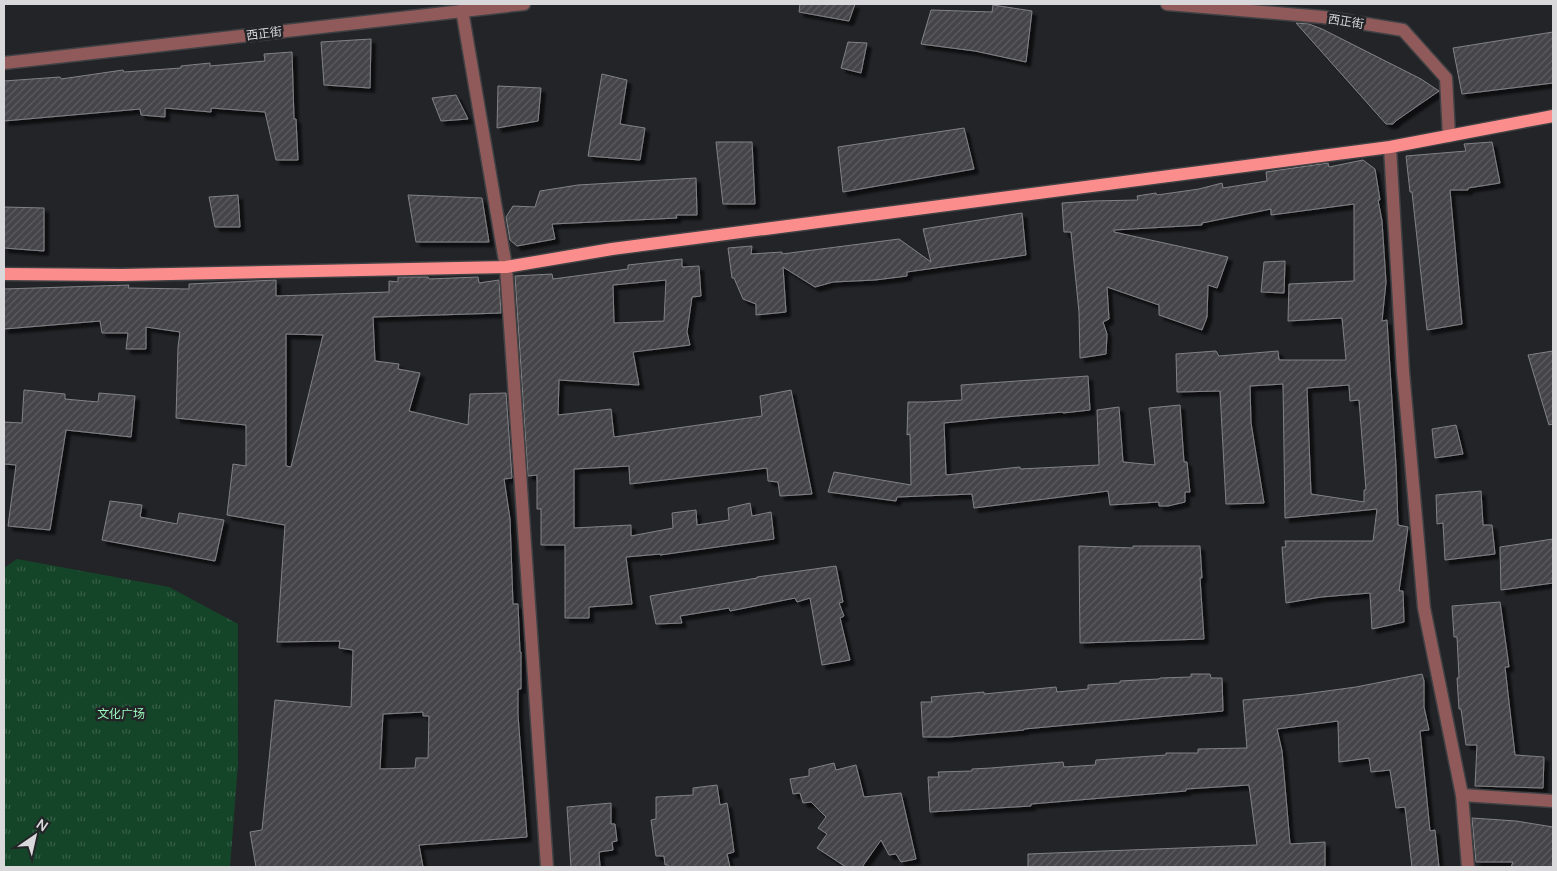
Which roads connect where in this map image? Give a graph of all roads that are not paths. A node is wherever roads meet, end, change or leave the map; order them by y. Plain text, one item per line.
1 (524, 4) edge
2 (1167, 4) edge
3 (462, 10) junction
4 (4, 63) edge
5 (1553, 116) edge
6 (1450, 136) junction
7 (1390, 147) junction
8 (506, 267) junction
9 (4, 274) edge
10 (1462, 795) junction
11 (1553, 801) edge
12 (547, 867) edge
13 (1468, 867) edge

1 - 3 street, 西正街
2 - 6 street, 西正街
3 - 4 street, 西正街
3 - 8 street
5 - 6 main road
6 - 7 main road
7 - 8 main road
7 - 10 street
8 - 9 main road
8 - 12 street
10 - 11 street
10 - 13 street

